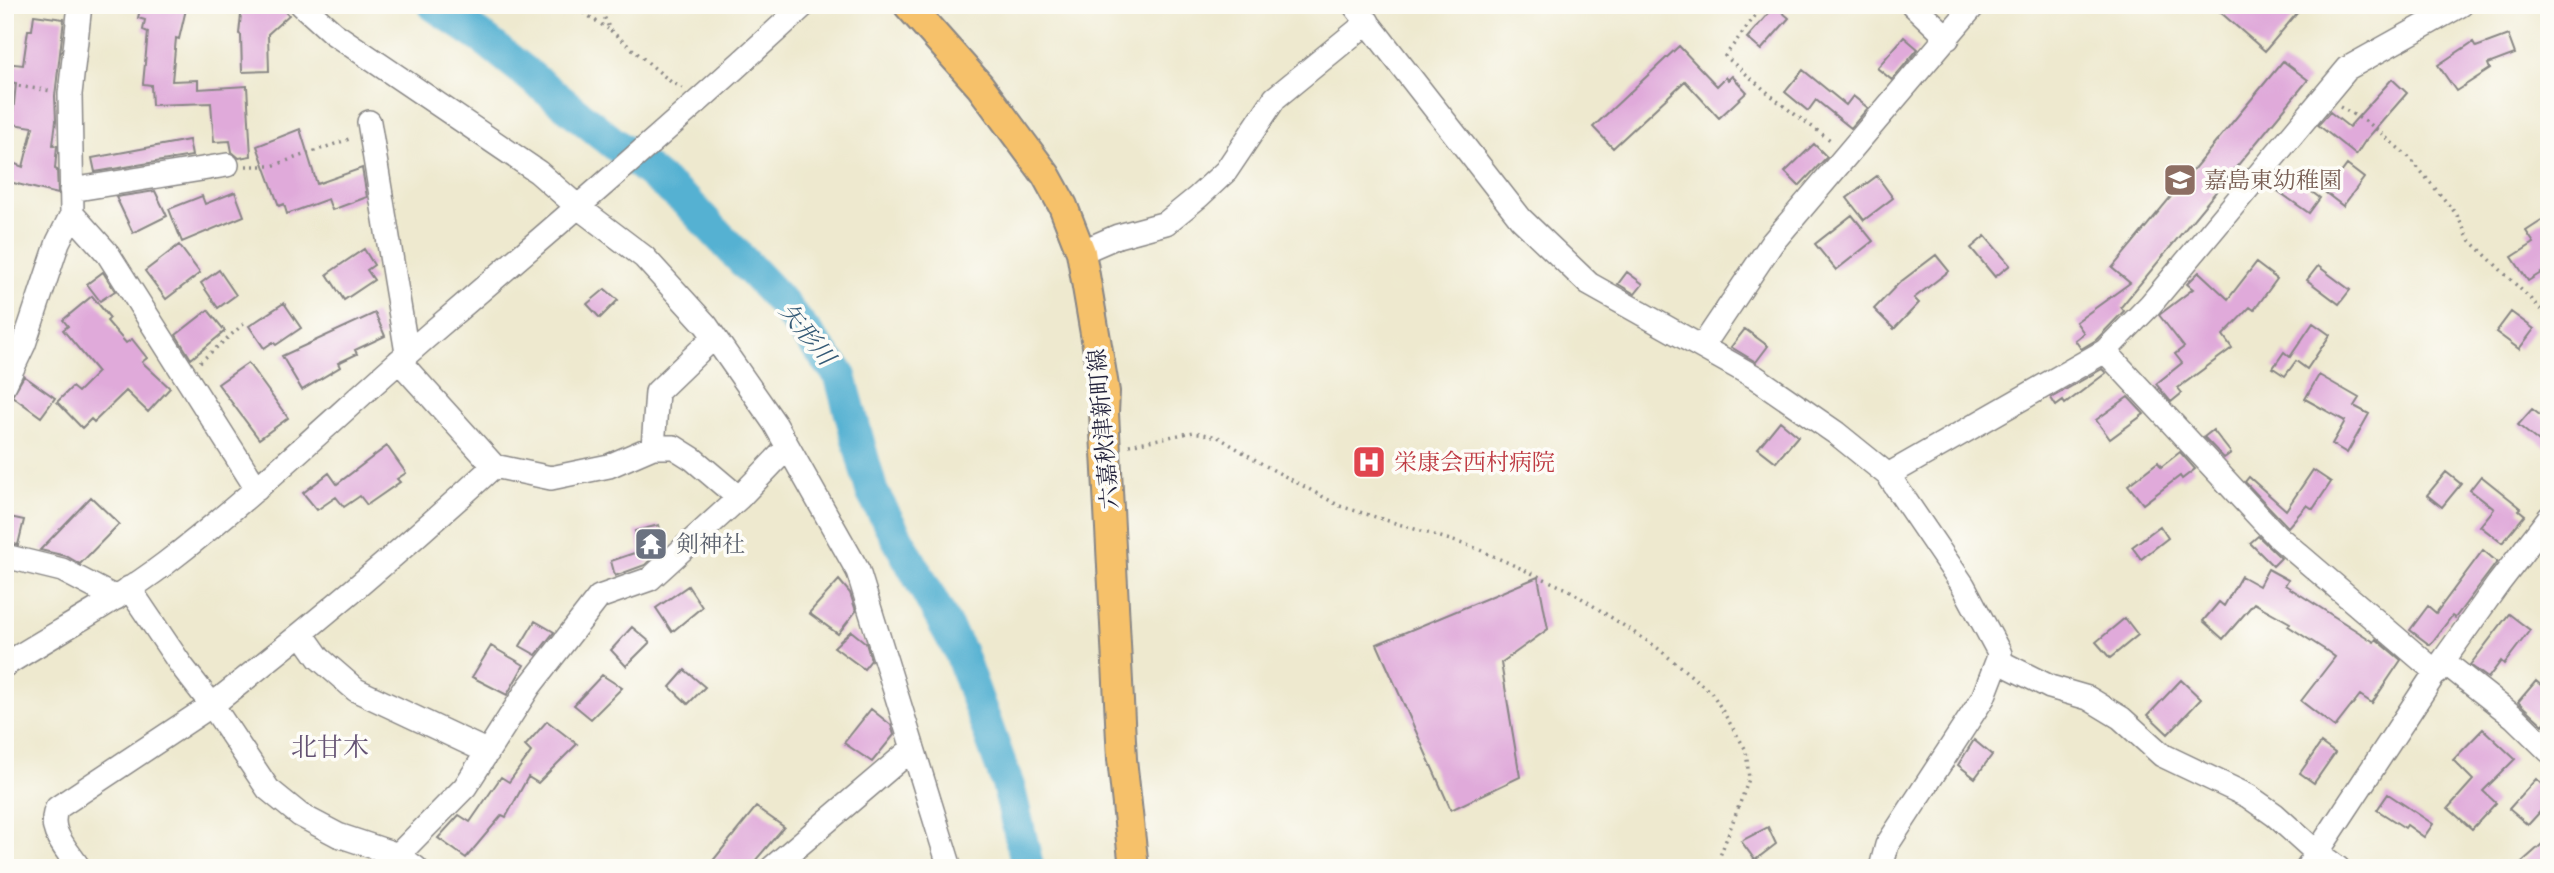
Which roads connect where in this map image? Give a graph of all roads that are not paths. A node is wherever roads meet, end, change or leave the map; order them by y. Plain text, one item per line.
1 (80, 5) edge
2 (302, 5) edge
3 (804, 5) edge
4 (908, 5) edge
5 (1913, 5) edge
6 (1974, 5) edge
7 (2461, 5) edge
8 (1361, 14) edge
9 (1948, 38) junction
10 (370, 127) road end
11 (227, 165) road end
12 (71, 190) junction
13 (578, 207) junction
14 (72, 214) junction
15 (1081, 252) junction
16 (714, 337) junction
17 (1702, 347) junction
18 (2105, 351) junction
19 (403, 357) junction
20 (5, 384) edge
21 (653, 447) junction
22 (788, 447) junction
23 (494, 466) junction
24 (1888, 475) junction
25 (257, 489) junction
26 (739, 498) junction
27 (2549, 518) edge
28 (5, 556) edge
29 (122, 593) junction
30 (302, 634) junction
31 (1998, 661) junction
32 (5, 665) edge
33 (2440, 667) junction
34 (212, 705) junction
35 (913, 748) junction
36 (2549, 751) edge
37 (488, 752) junction
38 (2312, 860) edge
39 (407, 861) edge
40 (79, 868) edge
41 (772, 868) edge
42 (950, 868) edge
43 (1134, 868) edge
44 (1881, 868) edge
45 (2338, 868) edge

1 - 12 street
2 - 13 street
3 - 13 street
4 - 15 main road, 六嘉秋津新町線
5 - 9 street
6 - 9 street
7 - 18 street
8 - 15 street
8 - 17 street
9 - 17 street
10 - 19 street
11 - 12 street
12 - 14 street
13 - 16 street
13 - 19 street
14 - 20 street
14 - 25 street
15 - 43 main road, 六嘉秋津新町線
16 - 21 street
16 - 22 street
17 - 24 street
18 - 24 street
18 - 33 street
19 - 23 street
19 - 25 street
21 - 23 street
21 - 26 street
22 - 26 street
22 - 35 street
23 - 30 street
24 - 31 street
25 - 29 street
26 - 37 street
27 - 33 street
28 - 29 street
29 - 32 street
29 - 34 street
30 - 34 street
30 - 37 street
31 - 38 street
31 - 44 street
33 - 36 street
33 - 38 street
34 - 39 street
34 - 40 street
35 - 41 street
35 - 42 street
37 - 39 street
38 - 45 street

